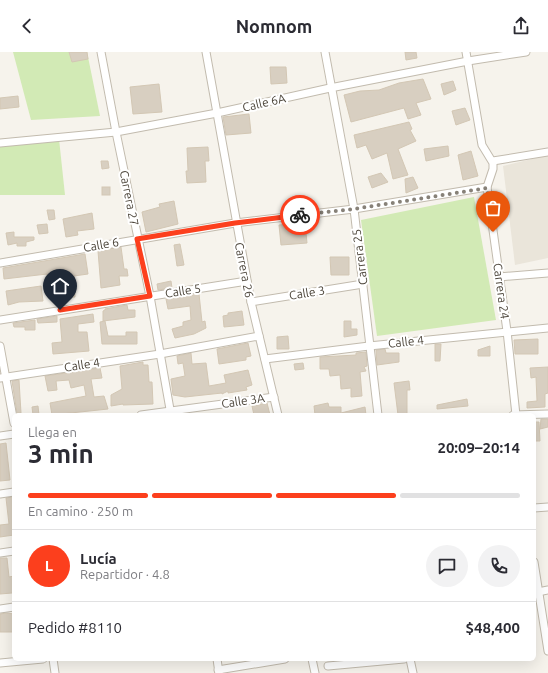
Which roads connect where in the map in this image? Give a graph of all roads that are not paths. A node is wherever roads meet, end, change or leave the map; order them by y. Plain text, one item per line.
1 (102, 52) edge
2 (206, 52) edge
3 (325, 52) edge
4 (466, 52) edge
5 (526, 52) edge
6 (468, 61) junction
7 (330, 88) junction
8 (217, 114) junction
9 (116, 132) junction
10 (0, 143) edge
11 (548, 152) edge
12 (492, 161) junction
13 (487, 188) junction
14 (354, 209) junction
15 (235, 223) junction
16 (137, 239) junction
17 (0, 263) edge
18 (548, 272) edge
19 (499, 277) junction
20 (247, 281) junction
21 (363, 284) junction
22 (150, 296) junction
23 (251, 302) junction
24 (0, 320) edge
25 (548, 328) edge
26 (507, 331) junction
27 (259, 336) junction
28 (0, 346) edge
29 (369, 346) junction
30 (160, 354) junction
31 (264, 359) junction
32 (3, 377) edge
33 (274, 397) junction
34 (170, 413) edge
35 (278, 413) edge
36 (378, 413) edge
37 (515, 413) edge
38 (536, 414) edge
39 (548, 414) edge
40 (12, 415) edge
41 (12, 434) edge
42 (0, 436) edge
43 (12, 492) edge
44 (0, 494) edge
45 (548, 507) edge
46 (536, 508) edge
47 (12, 551) edge
48 (0, 553) edge
49 (536, 577) edge
50 (548, 590) edge
51 (538, 592) junction
52 (12, 607) edge
53 (0, 609) edge
54 (546, 632) edge
55 (548, 650) edge
56 (22, 661) edge
57 (53, 661) edge
58 (217, 661) edge
59 (275, 661) edge
60 (312, 661) edge
61 (382, 661) edge
62 (410, 661) edge
63 (0, 663) edge
64 (328, 666) dead end
65 (219, 672) edge
66 (55, 673) edge
67 (315, 673) edge
68 (413, 673) edge

1 - 9 street, Carrera 27
2 - 8 street, Carrera 26
3 - 7 street, Carrera 25
4 - 6 street
5 - 6 street, Calle 6A
6 - 7 street, Calle 6A
6 - 12 street
7 - 8 street, Calle 6A
7 - 14 street, Carrera 25
8 - 9 street, Calle 6A
8 - 15 street, Carrera 26
9 - 10 street, Calle 6A
9 - 16 street, Carrera 27
11 - 12 street
12 - 13 street, Carrera 24
13 - 14 street, Calle 6
13 - 19 street, Carrera 24
14 - 15 street, Calle 6
14 - 21 street, Carrera 25
15 - 16 street, Calle 6
15 - 20 street, Carrera 26
16 - 17 street, Calle 6
16 - 22 street, Carrera 27
18 - 19 street
19 - 26 street, Carrera 24
20 - 22 street, Calle 5
20 - 23 street, Carrera 26
21 - 23 street, Calle 3
21 - 29 street, Carrera 25
22 - 24 street, Calle 5
22 - 30 street, Carrera 27
23 - 27 street, Carrera 26
25 - 26 street, Calle 4
26 - 29 street, Calle 4
26 - 37 street, Carrera 24
27 - 30 street, Calle 4
27 - 31 street, Carrera 26
28 - 32 street
29 - 31 street, Calle 4
29 - 36 street, Carrera 25
30 - 32 street, Calle 4
30 - 34 street, Carrera 27
31 - 33 street, Carrera 26
32 - 40 street
33 - 34 street, Calle 3A
33 - 35 street, Carrera 26
38 - 39 street
41 - 42 street
43 - 44 street
45 - 46 street
47 - 48 street
49 - 51 street
50 - 51 street
51 - 54 street
52 - 53 street
54 - 55 street
56 - 63 street
57 - 66 street
58 - 65 street
59 - 65 street
60 - 67 street
61 - 64 street
62 - 68 street

